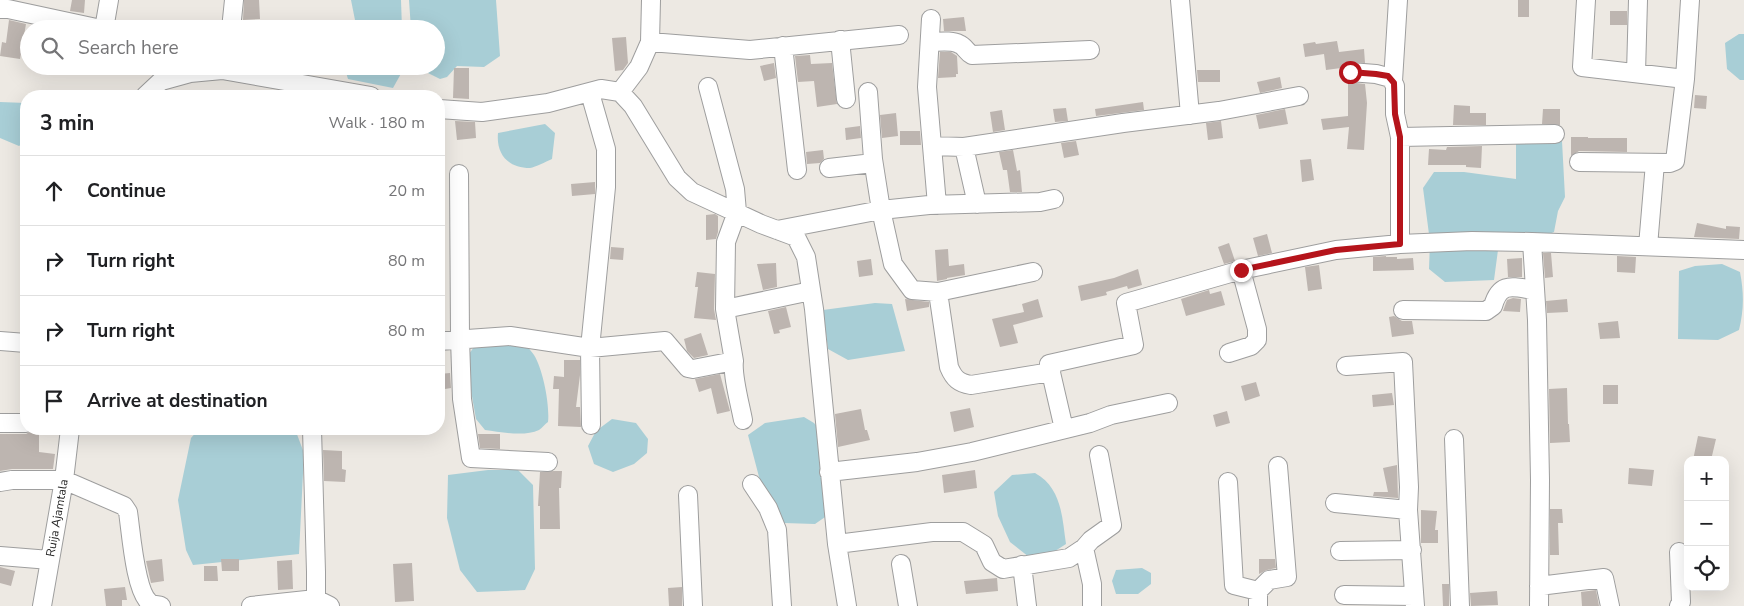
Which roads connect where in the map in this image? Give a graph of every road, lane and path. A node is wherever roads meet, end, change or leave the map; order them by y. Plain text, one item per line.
1 (109, 0) edge
2 (234, 0) edge
3 (652, 0) edge
4 (1180, 0) edge
5 (1398, 0) edge
6 (1586, 0) edge
7 (1638, 0) edge
8 (1690, 0) edge
9 (0, 9) edge
10 (931, 19) dead end
11 (64, 20) edge
12 (105, 20) edge
13 (232, 20) edge
14 (899, 35) dead end
15 (840, 40) junction
16 (650, 42) junction
17 (930, 42) junction
18 (783, 46) junction
19 (1090, 50) dead end
20 (1350, 72) dead end
21 (1636, 73) junction
22 (174, 75) edge
23 (258, 75) edge
24 (1685, 79) junction
25 (1393, 81) junction
26 (708, 87) dead end
27 (152, 90) edge
28 (332, 90) edge
29 (620, 92) junction
30 (868, 92) dead end
31 (590, 94) junction
32 (1299, 96) dead end
33 (846, 99) dead end
34 (445, 109) edge
35 (1190, 115) junction
36 (1555, 134) dead end
37 (1400, 137) junction
38 (932, 146) junction
39 (964, 147) junction
40 (1579, 162) dead end
41 (873, 163) junction
42 (1655, 163) junction
43 (829, 168) dead end
44 (797, 170) dead end
45 (459, 174) dead end
46 (1054, 199) dead end
47 (977, 204) junction
48 (938, 205) junction
49 (881, 210) junction
50 (737, 212) junction
51 (777, 230) junction
52 (1532, 242) junction
53 (1400, 244) junction
54 (1648, 246) junction
55 (1744, 250) edge
56 (1241, 270) junction
57 (1032, 272) dead end
58 (1534, 290) junction
59 (811, 291) junction
60 (938, 292) junction
61 (725, 309) junction
62 (1403, 310) dead end
63 (460, 339) junction
64 (445, 340) edge
65 (0, 341) edge
66 (20, 343) edge
67 (590, 348) junction
68 (1229, 353) dead end
69 (734, 361) junction
70 (1346, 366) dead end
71 (1050, 372) junction
72 (1168, 403) dead end
73 (743, 420) dead end
74 (0, 423) edge
75 (20, 423) edge
76 (591, 425) dead end
77 (1064, 430) junction
78 (69, 435) edge
79 (312, 435) edge
80 (1454, 439) dead end
81 (1099, 455) dead end
82 (548, 462) dead end
83 (1278, 466) dead end
84 (829, 472) junction
85 (64, 480) junction
86 (0, 482) edge
87 (1228, 482) dead end
88 (752, 484) dead end
89 (688, 495) dead end
90 (1335, 503) dead end
91 (1408, 510) junction
92 (837, 544) junction
93 (1084, 548) junction
94 (1340, 550) dead end
95 (1412, 550) junction
96 (1679, 552) dead end
97 (0, 556) edge
98 (50, 560) junction
99 (900, 564) dead end
100 (1022, 565) junction
101 (1539, 586) junction
102 (1344, 595) dead end
103 (1258, 598) edge
104 (1415, 601) edge
105 (323, 603) edge
106 (42, 606) edge
107 (161, 606) edge
108 (250, 606) edge
109 (694, 606) edge
110 (782, 606) edge
111 (847, 606) edge
112 (908, 606) edge
113 (1027, 606) edge
114 (1092, 606) edge
115 (1460, 606) edge
116 (1539, 606) edge
117 (1610, 606) edge
118 (1679, 606) edge

1 - 12 street
2 - 13 street
3 - 16 street
4 - 35 street
5 - 25 street
6 - 21 street
7 - 21 street
8 - 24 street
9 - 11 street
10 - 17 street
14 - 15 street
15 - 18 street
15 - 33 street
16 - 18 street
16 - 29 street
17 - 19 street
17 - 38 street
18 - 44 street
20 - 25 street
21 - 24 street
22 - 27 street
23 - 28 street
24 - 42 street
25 - 37 street
26 - 50 street
29 - 31 street
29 - 50 street
30 - 41 street
31 - 34 street
31 - 67 street
32 - 35 street
35 - 39 street
36 - 37 street
37 - 53 street
38 - 39 street
38 - 48 street
39 - 47 street
40 - 42 street
41 - 43 street
41 - 49 street
42 - 54 street
45 - 63 street
46 - 47 street
47 - 48 street
48 - 49 street
49 - 51 street
49 - 60 street
50 - 51 street
50 - 61 street
51 - 59 street
52 - 53 street
52 - 54 street
52 - 58 street
53 - 56 street
54 - 55 street
56 - 68 street
56 - 71 street
57 - 60 street
58 - 62 street
58 - 101 street
59 - 61 street
59 - 84 street
60 - 71 street
61 - 69 street
63 - 64 street
63 - 67 street
63 - 82 street
65 - 66 street
67 - 69 street
67 - 76 street
69 - 73 street
70 - 91 street
71 - 77 street
72 - 77 street
74 - 75 street
77 - 84 street
78 - 85 street, Ruija Ajamtala
79 - 105 street
80 - 115 street
81 - 93 street
83 - 103 street
84 - 92 street
85 - 86 street
85 - 98 street, Ruija Ajamtala
85 - 107 street
87 - 103 street
88 - 110 street
89 - 109 street
90 - 91 street
91 - 95 street
92 - 100 street
92 - 111 street
93 - 100 street
93 - 114 street
94 - 95 street
95 - 104 street
96 - 118 street
97 - 98 street
98 - 106 street, Ruija Ajamtala
99 - 112 street
100 - 113 street
101 - 116 street
101 - 117 street
102 - 104 street
105 - 108 street

